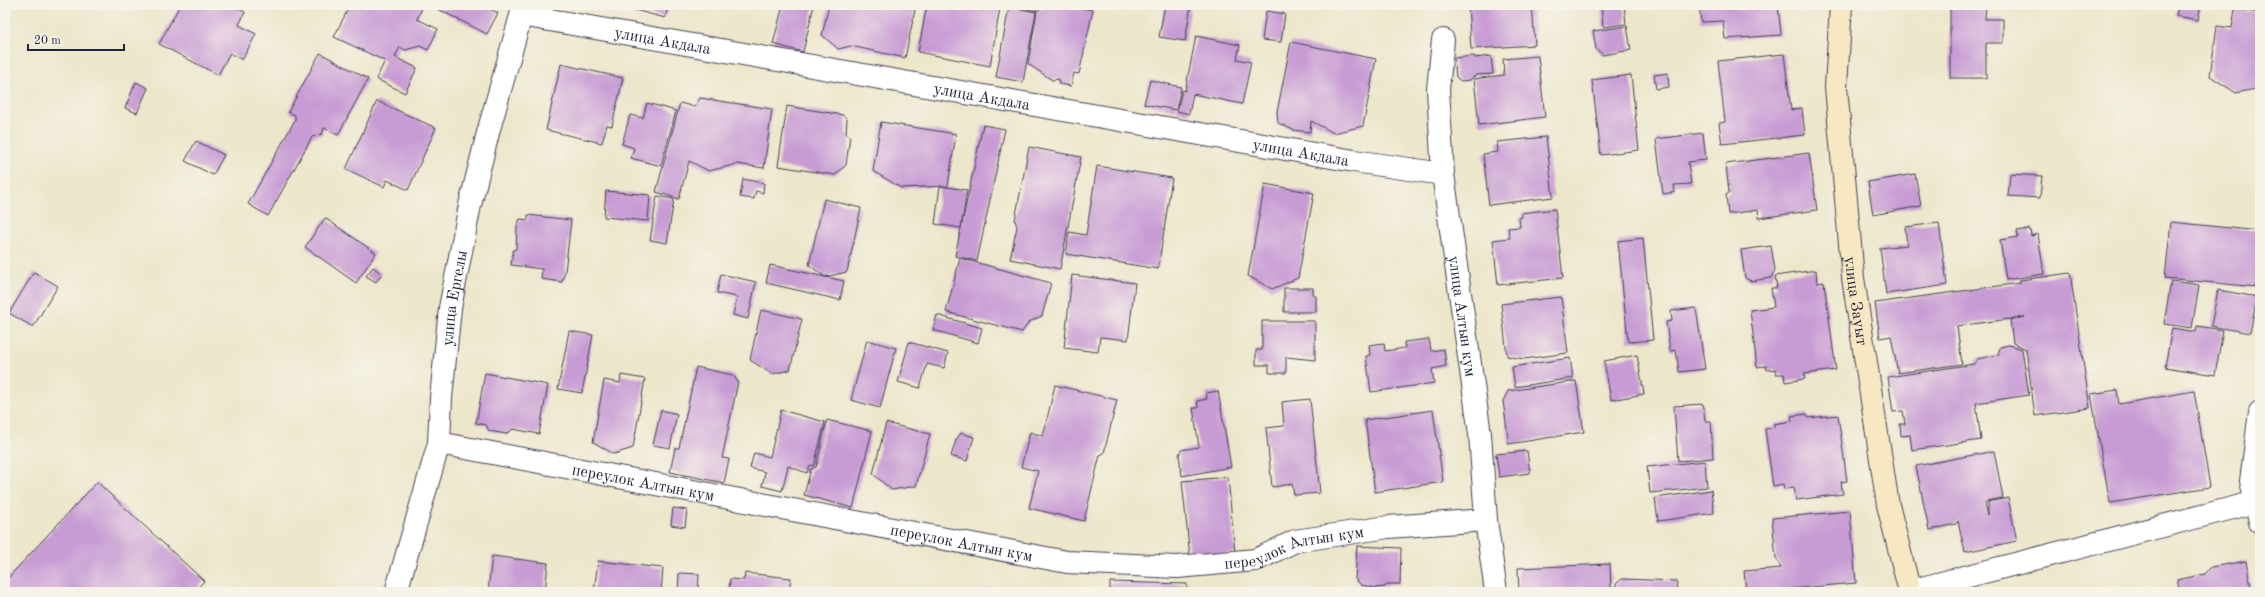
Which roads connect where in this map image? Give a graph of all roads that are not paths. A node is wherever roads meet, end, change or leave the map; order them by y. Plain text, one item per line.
1 (1841, 5) edge
2 (523, 10) edge
3 (1443, 40) dead end
4 (1443, 174) junction
5 (2260, 412) edge
6 (439, 443) junction
7 (2258, 509) edge
8 (1486, 520) junction
9 (396, 592) edge
10 (1496, 592) edge
11 (1910, 592) edge

1 - 11 street, улица Зауыт
2 - 4 street, улица Акдала
2 - 6 street, улица Ергелы
3 - 4 street, улица Алтын кум
4 - 8 street, улица Алтын кум
5 - 7 street
6 - 8 street, переулок Алтын кум
6 - 9 street, улица Ергелы
7 - 11 street
8 - 10 street, улица Алтын кум

